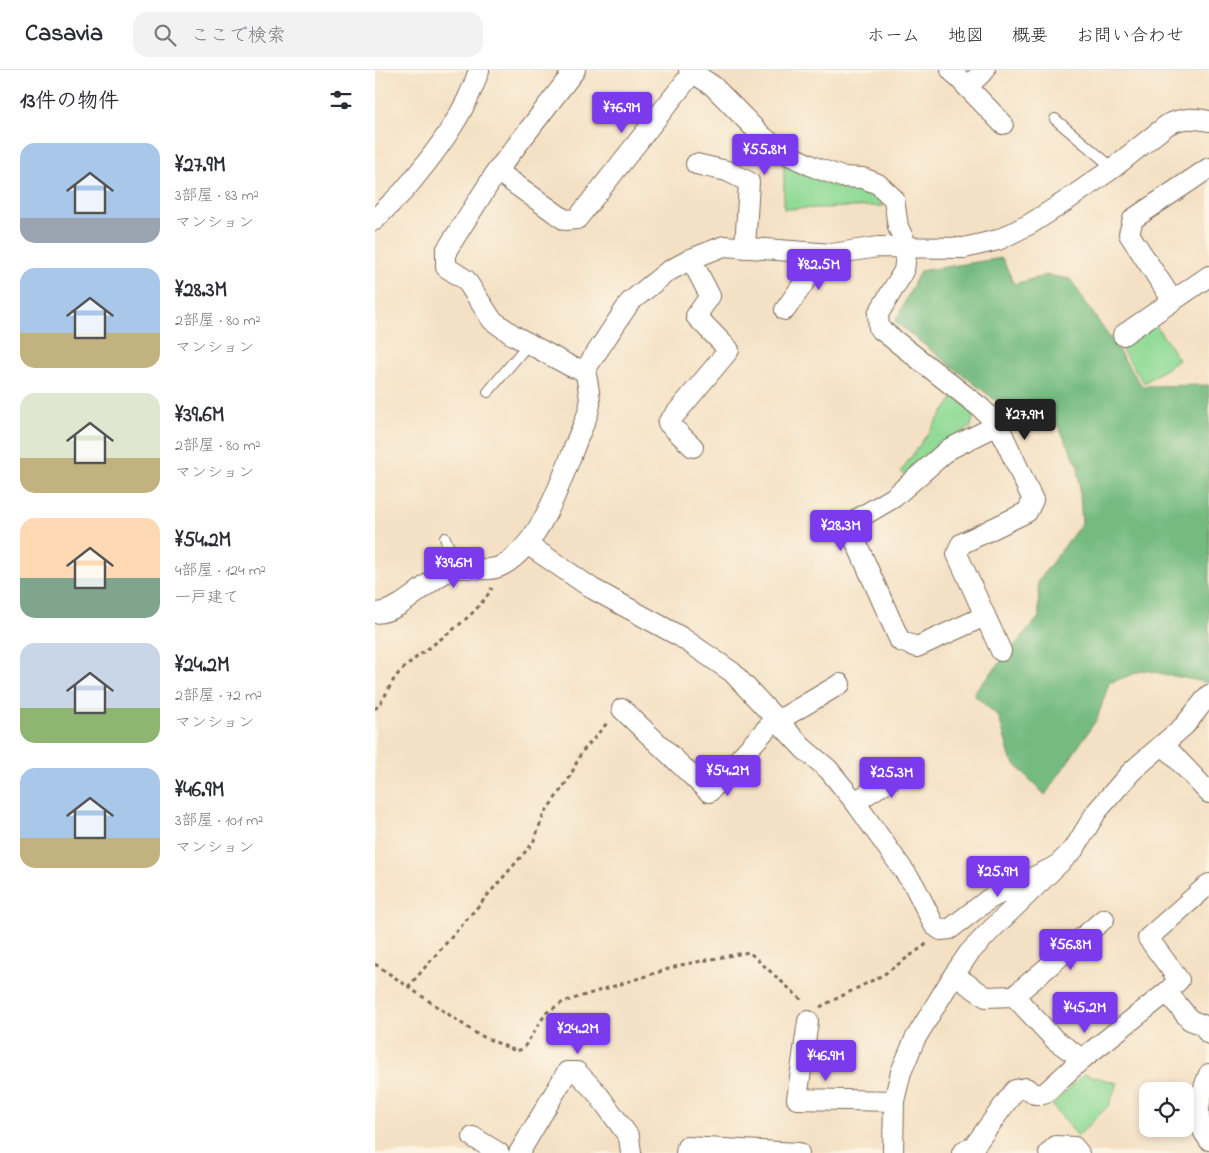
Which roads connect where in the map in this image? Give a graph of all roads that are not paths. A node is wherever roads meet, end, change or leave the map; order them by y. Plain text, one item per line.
1 (479, 70) edge
2 (575, 70) edge
3 (951, 70) edge
4 (985, 70) edge
5 (691, 71) edge
6 (967, 87) junction
7 (1055, 119) dead end
8 (1209, 121) edge
9 (1003, 124) dead end
10 (696, 164) dead end
11 (1113, 168) junction
12 (1209, 168) edge
13 (497, 171) junction
14 (378, 210) edge
15 (907, 246) junction
16 (745, 248) junction
17 (821, 254) junction
18 (691, 259) junction
19 (1209, 276) edge
20 (1173, 301) junction
21 (785, 310) dead end
22 (1123, 335) dead end
23 (529, 344) junction
24 (585, 370) junction
25 (488, 392) dead end
26 (998, 425) junction
27 (693, 447) dead end
28 (445, 538) dead end
29 (527, 544) junction
30 (458, 569) junction
31 (375, 613) edge
32 (985, 616) junction
33 (1001, 651) dead end
34 (840, 684) dead end
35 (1209, 694) edge
36 (622, 709) road end
37 (779, 720) junction
38 (1163, 744) junction
39 (910, 766) dead end
40 (1209, 793) edge
41 (855, 802) junction
42 (1052, 868) junction
43 (1209, 884) edge
44 (1104, 919) dead end
45 (954, 975) junction
46 (1167, 992) junction
47 (1015, 996) junction
48 (810, 1012) road end
49 (1207, 1026) edge
50 (1082, 1059) junction
51 (1209, 1074) edge
52 (894, 1101) junction
53 (473, 1137) dead end
54 (1209, 1140) edge
55 (499, 1153) edge
56 (519, 1153) edge
57 (631, 1153) edge
58 (686, 1153) edge
59 (799, 1153) edge
60 (893, 1153) edge
61 (962, 1153) edge
62 (1049, 1153) edge
63 (1079, 1153) edge

1 - 14 street
2 - 13 street
3 - 6 street
4 - 6 street
5 - 13 street
5 - 15 street
6 - 9 street
7 - 11 lane
8 - 11 street
10 - 16 street
11 - 15 street
12 - 20 street
13 - 23 street
15 - 17 street
15 - 26 street
16 - 17 street
16 - 18 street
17 - 21 street
18 - 24 street
18 - 27 street
19 - 20 street
20 - 22 street
23 - 24 street
23 - 25 lane
24 - 29 street
26 - 32 street
26 - 32 street
28 - 30 lane
29 - 30 street
29 - 37 street
30 - 31 street
32 - 33 street
34 - 37 street
35 - 38 street
36 - 37 street
37 - 41 street
38 - 40 street
38 - 42 street
39 - 41 street
41 - 42 street
42 - 45 street
43 - 46 street
44 - 47 street
45 - 47 street
45 - 52 street
46 - 49 street
46 - 50 street
47 - 50 street
48 - 52 street
50 - 61 street
51 - 54 street
52 - 60 street
53 - 55 street
56 - 57 street
58 - 59 street
62 - 63 street

